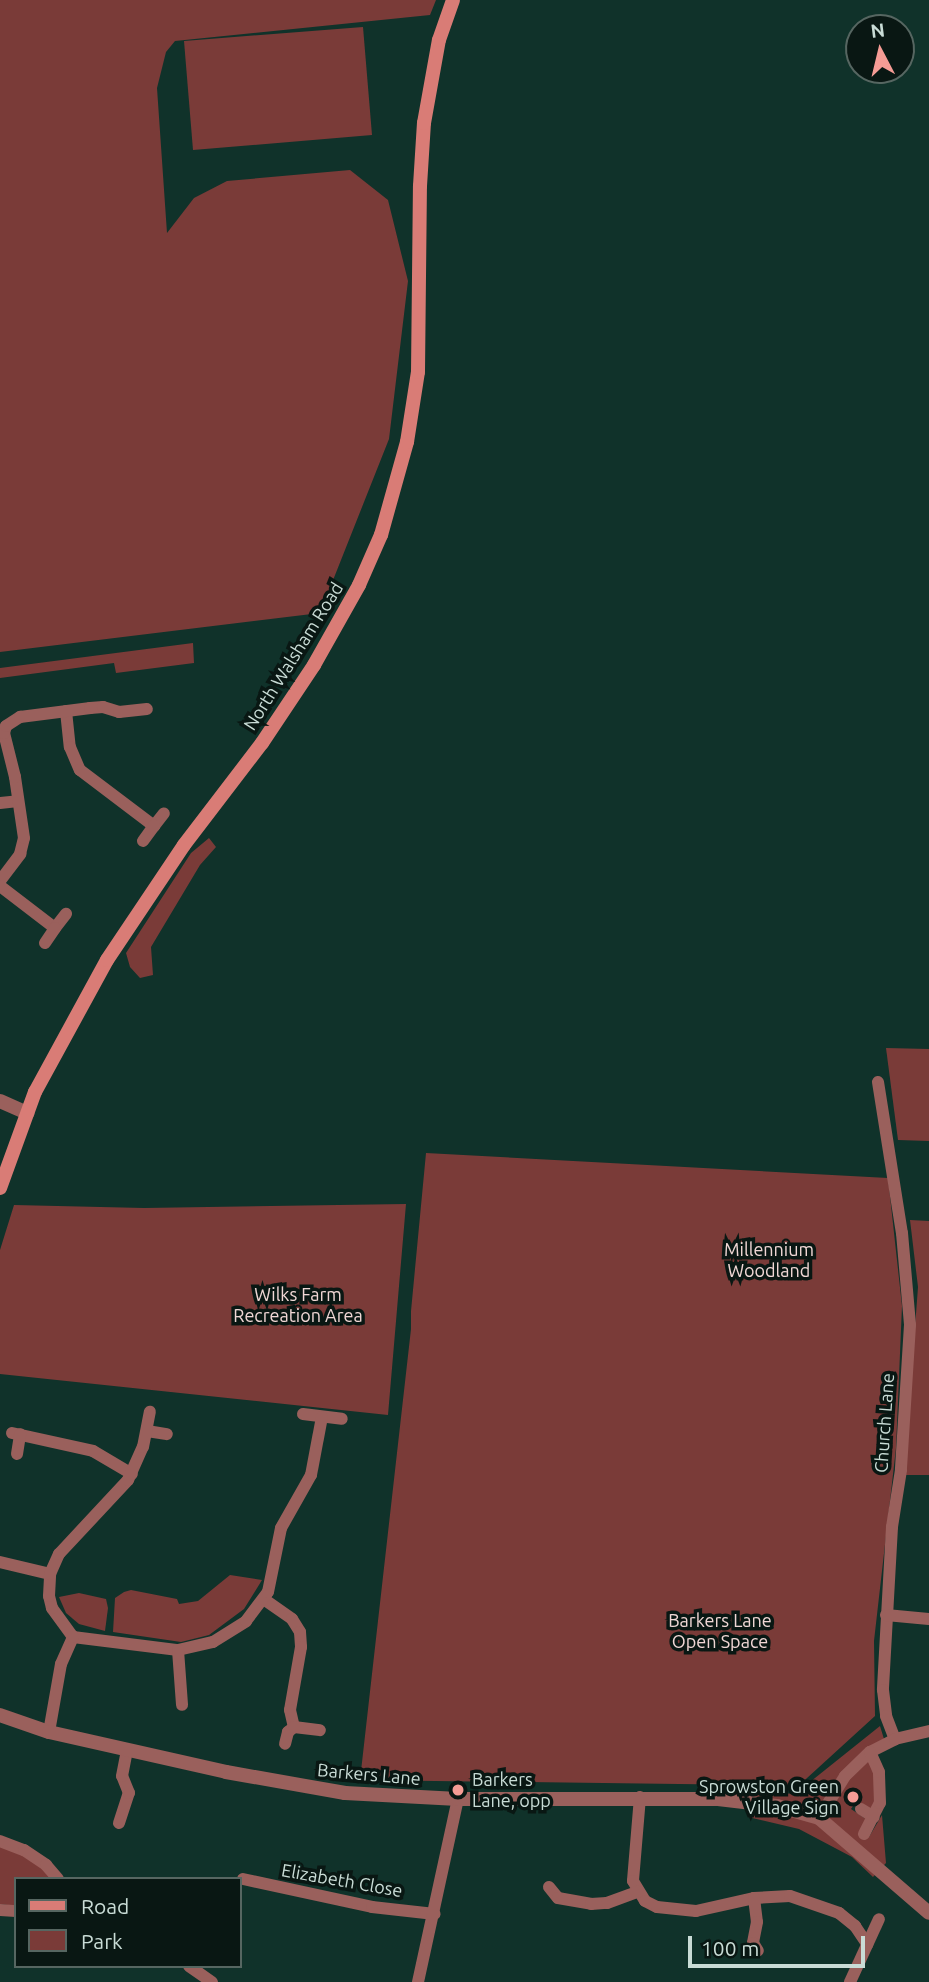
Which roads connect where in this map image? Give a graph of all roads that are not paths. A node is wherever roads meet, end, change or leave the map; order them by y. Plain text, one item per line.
1 (453, 0) edge
2 (147, 709) dead end
3 (65, 711) junction
4 (18, 801) junction
5 (0, 803) edge
6 (164, 813) dead end
7 (154, 826) junction
8 (143, 841) dead end
9 (0, 884) edge
10 (66, 914) dead end
11 (55, 929) junction
12 (45, 943) dead end
13 (878, 1082) dead end
14 (0, 1101) edge
15 (27, 1113) junction
16 (0, 1188) edge
17 (150, 1412) dead end
18 (303, 1414) dead end
19 (322, 1417) junction
20 (342, 1419) dead end
21 (147, 1430) junction
22 (167, 1434) dead end
23 (17, 1454) dead end
24 (132, 1474) junction
25 (0, 1562) edge
26 (50, 1574) junction
27 (265, 1600) junction
28 (886, 1615) junction
29 (929, 1619) edge
30 (73, 1637) junction
31 (178, 1650) junction
32 (182, 1706) dead end
33 (0, 1715) edge
34 (294, 1727) junction
35 (320, 1730) dead end
36 (929, 1731) edge
37 (49, 1732) junction
38 (895, 1740) junction
39 (285, 1744) dead end
40 (127, 1749) junction
41 (870, 1752) junction
42 (640, 1797) junction
43 (458, 1800) junction
44 (861, 1809) dead end
45 (874, 1817) junction
46 (819, 1818) junction
47 (119, 1822) dead end
48 (864, 1834) dead end
49 (0, 1841) edge
50 (56, 1877) edge
51 (243, 1879) dead end
52 (549, 1887) dead end
53 (638, 1892) junction
54 (754, 1898) junction
55 (929, 1913) edge
56 (435, 1914) junction
57 (879, 1919) dead end
58 (867, 1944) junction
59 (758, 1951) dead end
60 (192, 1968) edge
61 (212, 1982) edge
62 (418, 1982) edge
63 (850, 1982) edge

1 - 15 main road, North Walsham Road
2 - 3 street
3 - 4 street
3 - 7 street
4 - 5 street
4 - 9 street
6 - 7 street
7 - 8 street
9 - 11 street
10 - 11 street
11 - 12 street
13 - 28 street, Church Lane
14 - 15 street
15 - 16 main road, North Walsham Road
17 - 21 street
18 - 19 street
19 - 20 street
19 - 27 street
21 - 22 street
21 - 24 street
23 - 24 street
24 - 26 street
25 - 26 street
26 - 30 street
27 - 31 street
27 - 34 street
28 - 29 street
28 - 38 street, Church Lane
30 - 31 street
30 - 37 street
31 - 32 street
33 - 37 street, Barkers Lane
34 - 35 street
34 - 39 street
36 - 38 street
37 - 40 street, Barkers Lane
38 - 41 street
40 - 43 street, Barkers Lane
40 - 47 street
41 - 45 street
41 - 46 street
42 - 43 street, Barkers Lane
42 - 46 street, Barkers Lane
42 - 53 street
43 - 56 street
44 - 45 street
45 - 48 street
46 - 55 street
49 - 50 street
51 - 56 street, Elizabeth Close
52 - 53 street
53 - 54 street
54 - 58 street
54 - 59 street
56 - 62 street
57 - 58 street
58 - 63 street
60 - 61 street

